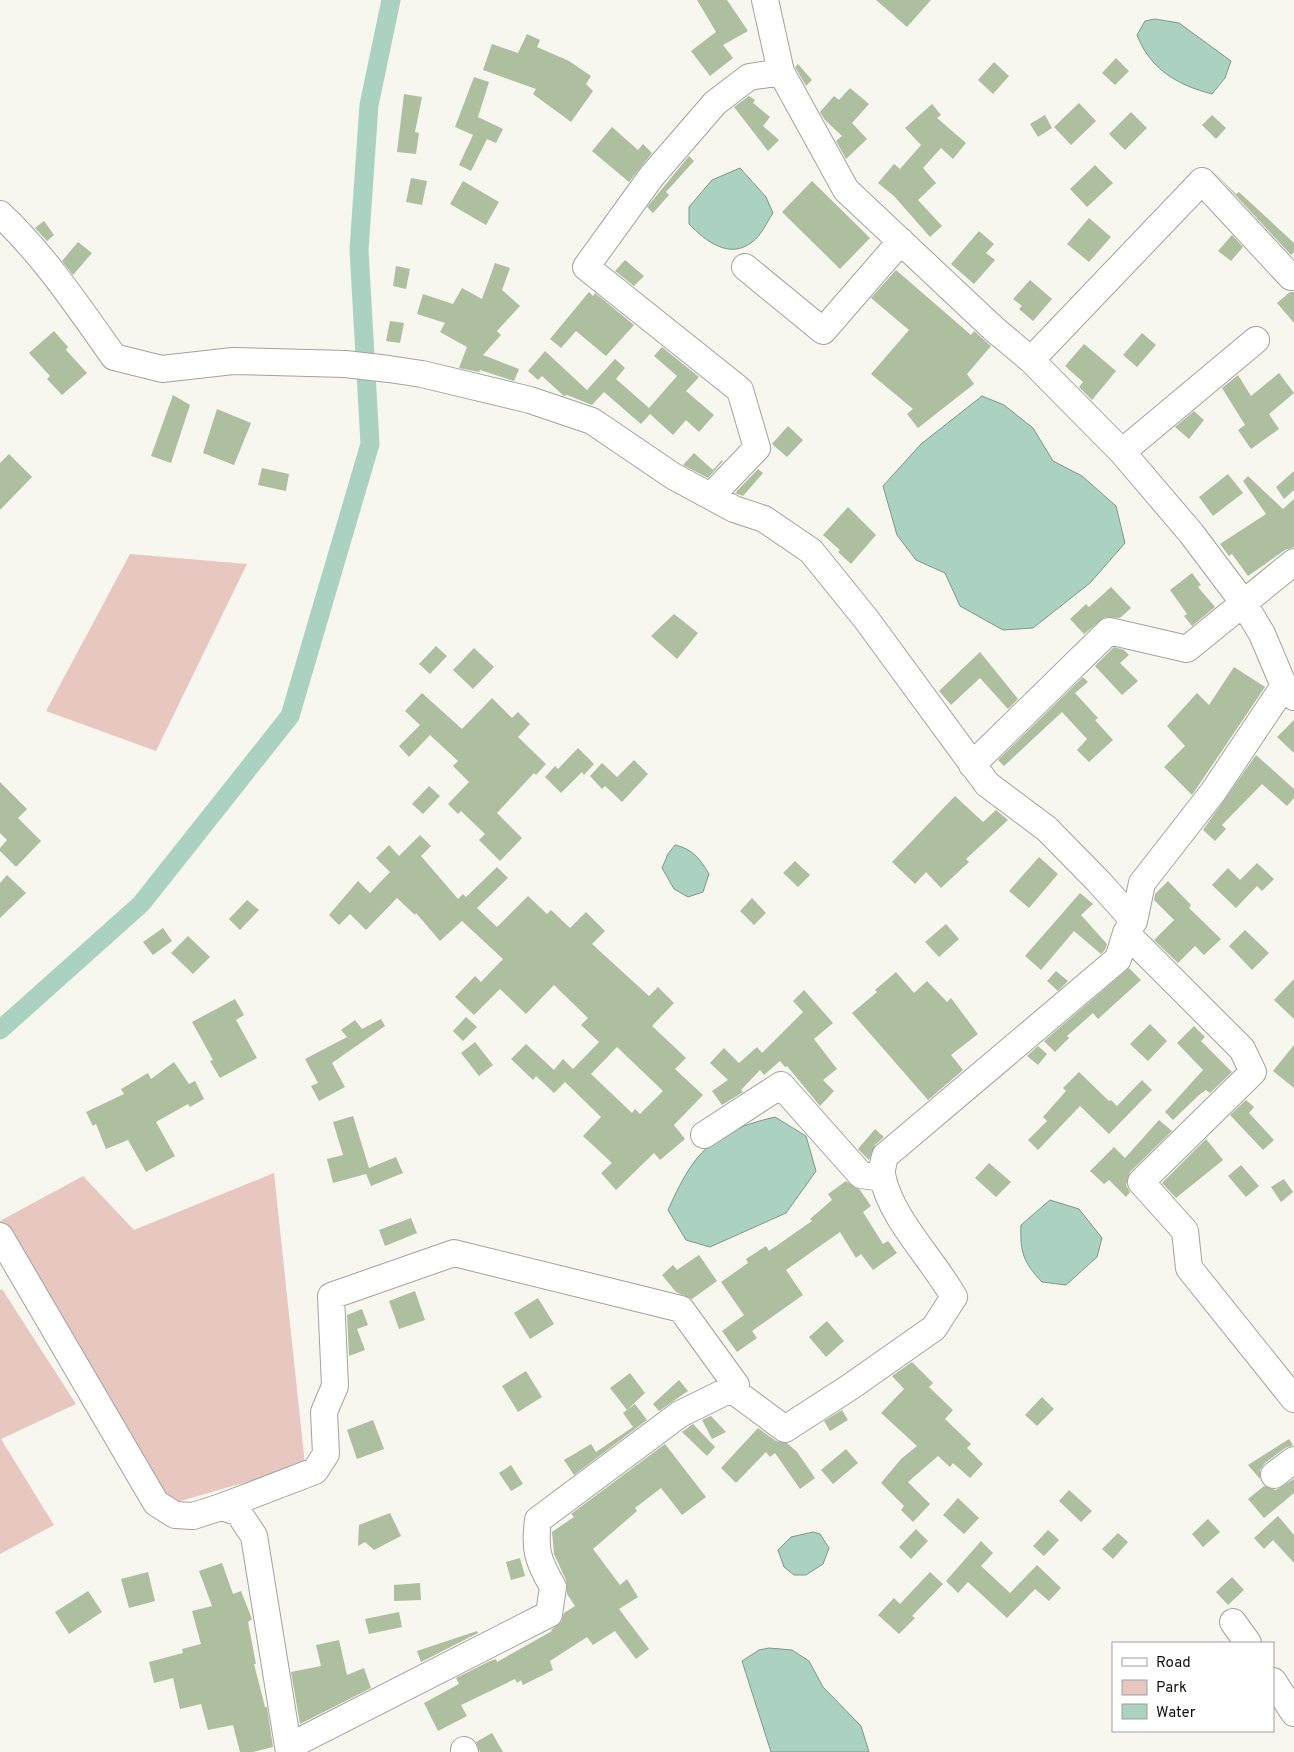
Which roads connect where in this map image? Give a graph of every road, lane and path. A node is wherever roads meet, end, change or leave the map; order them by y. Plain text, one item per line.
1 (765, 0) edge
2 (782, 72) junction
3 (0, 214) edge
4 (901, 241) junction
5 (745, 267) dead end
6 (1291, 277) dead end
7 (1256, 340) dead end
8 (1031, 360) junction
9 (1122, 452) junction
10 (711, 496) junction
11 (1294, 562) edge
12 (1243, 602) junction
13 (1289, 692) edge
14 (972, 765) junction
15 (1130, 927) junction
16 (704, 1135) dead end
17 (883, 1178) junction
18 (0, 1236) edge
19 (736, 1385) dead end
20 (1294, 1399) edge
21 (221, 1507) junction
22 (1233, 1622) dead end
23 (1247, 1642) edge
24 (1274, 1683) edge
25 (1294, 1713) edge
26 (290, 1749) edge

1 - 2 street
2 - 4 street
2 - 10 street
3 - 10 street
4 - 5 street
4 - 8 street
6 - 8 street
7 - 9 street
8 - 9 street
9 - 12 street
10 - 14 street
11 - 12 street
12 - 13 street
12 - 14 street
13 - 15 street
14 - 15 street
15 - 17 street
15 - 20 street
16 - 17 street
17 - 26 street
18 - 21 street
19 - 21 street
21 - 26 street
22 - 23 street
24 - 25 street

